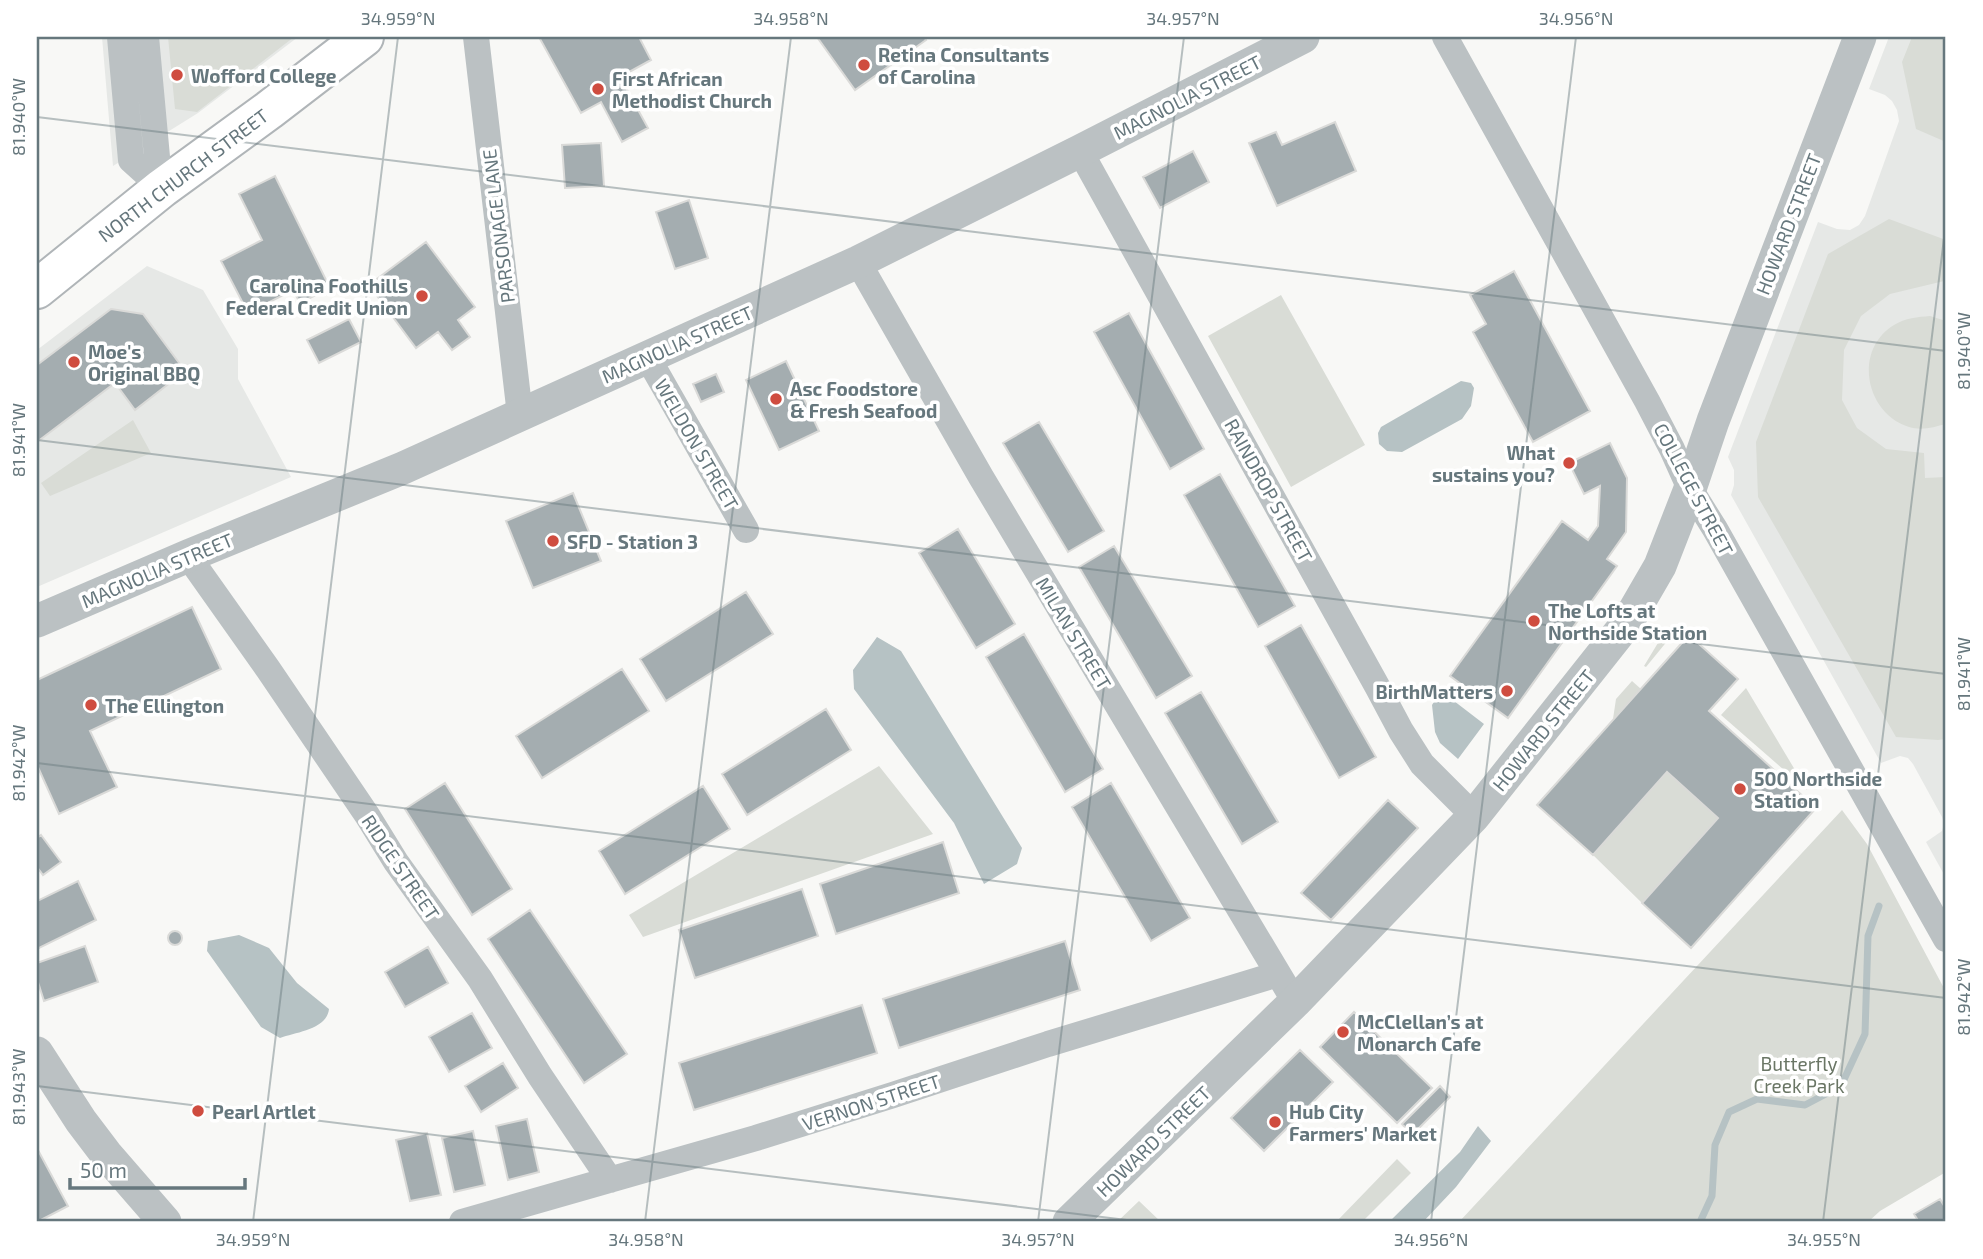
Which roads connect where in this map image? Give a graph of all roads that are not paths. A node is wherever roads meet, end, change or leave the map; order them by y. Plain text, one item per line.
1 (120, 37) edge
2 (146, 37) edge
3 (364, 37) edge
4 (476, 37) edge
5 (1303, 37) edge
6 (1445, 37) edge
7 (1860, 37) edge
8 (1080, 151) junction
9 (162, 188) junction
10 (858, 262) junction
11 (37, 289) edge
12 (648, 358) junction
13 (520, 415) junction
14 (1690, 489) junction
15 (746, 530) dead end
16 (188, 556) junction
17 (37, 621) edge
18 (1474, 816) junction
19 (1946, 939) edge
20 (1278, 974) junction
21 (1295, 1002) junction
22 (37, 1053) edge
23 (610, 1180) junction
24 (165, 1222) edge
25 (462, 1222) edge
26 (1069, 1222) edge

1 - 9 street
2 - 9 street
3 - 9 main road, NORTH CHURCH STREET
4 - 13 street, PARSONAGE LANE
5 - 8 street, MAGNOLIA STREET
6 - 14 street, COLLEGE STREET
7 - 14 street, HOWARD STREET
8 - 10 street, MAGNOLIA STREET
8 - 18 street, RAINDROP STREET
9 - 11 main road, NORTH CHURCH STREET
10 - 12 street, MAGNOLIA STREET
10 - 20 street, MILAN STREET
12 - 13 street, MAGNOLIA STREET
12 - 15 street, WELDON STREET
13 - 16 street, MAGNOLIA STREET
14 - 18 street, HOWARD STREET
14 - 19 street, COLLEGE STREET
16 - 17 street, MAGNOLIA STREET
16 - 23 street, RIDGE STREET
18 - 21 street, HOWARD STREET
20 - 21 street, MILAN STREET
20 - 23 street, VERNON STREET
21 - 26 street, HOWARD STREET
22 - 24 street
23 - 25 street, VERNON STREET

